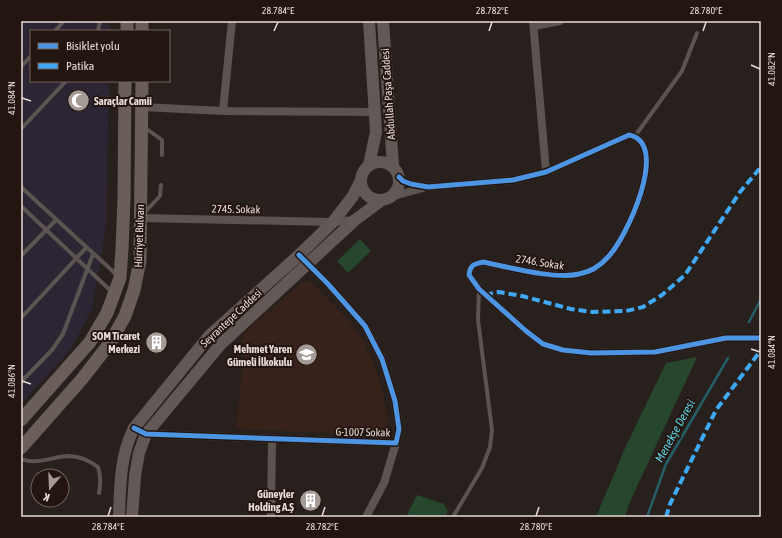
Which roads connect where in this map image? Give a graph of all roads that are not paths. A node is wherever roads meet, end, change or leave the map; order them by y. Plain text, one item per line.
1 (64, 21) edge
2 (232, 21) edge
3 (369, 21) edge
4 (383, 21) edge
5 (560, 21) edge
6 (534, 24) edge
7 (55, 30) edge
8 (697, 33) dead end
9 (30, 57) edge
10 (21, 67) edge
11 (65, 82) edge
12 (125, 82) edge
13 (142, 82) edge
14 (142, 107) junction
15 (223, 110) junction
16 (376, 112) junction
17 (142, 126) junction
18 (21, 129) edge
19 (635, 136) junction
20 (162, 155) dead end
21 (369, 165) junction
22 (396, 172) junction
23 (546, 172) junction
24 (361, 180) junction
25 (160, 185) dead end
26 (428, 187) junction
27 (22, 189) edge
28 (386, 198) junction
29 (21, 206) edge
30 (140, 218) junction
31 (56, 220) junction
32 (354, 220) junction
33 (333, 222) junction
34 (46, 230) junction
35 (86, 248) junction
36 (92, 254) junction
37 (299, 255) junction
38 (21, 256) edge
39 (77, 258) junction
40 (308, 264) junction
41 (88, 269) junction
42 (120, 278) junction
43 (479, 288) junction
44 (114, 293) junction
45 (21, 318) edge
46 (761, 338) edge
47 (21, 382) edge
48 (21, 420) edge
49 (134, 428) junction
50 (146, 434) junction
51 (272, 439) junction
52 (396, 443) junction
53 (21, 448) edge
54 (21, 459) edge
55 (99, 493) dead end
56 (119, 517) edge
57 (132, 517) edge
58 (271, 517) edge
59 (366, 517) edge
60 (453, 517) edge

1 - 7 lane
2 - 15 street
3 - 16 main road, Abdullah Paşa Caddesi
4 - 22 main road, Abdullah Paşa Caddesi
5 - 6 street
6 - 23 street
8 - 19 lane
9 - 10 lane
11 - 18 lane
12 - 42 main road, Hürriyet Bulvarı
13 - 14 main road, Hürriyet Bulvarı
14 - 15 street
14 - 17 main road, Hürriyet Bulvarı
15 - 16 street
16 - 21 main road, Abdullah Paşa Caddesi
17 - 20 lane
17 - 30 main road, Hürriyet Bulvarı
19 - 23 street
19 - 43 street, 2746. Sokak
21 - 22 main road
21 - 24 main road
22 - 26 street
22 - 28 main road
23 - 26 street
24 - 28 main road
24 - 33 main road, Seyrantepe Caddesi
25 - 30 lane
26 - 28 street
27 - 31 lane
28 - 32 main road, Seyrantepe Caddesi
29 - 34 lane
30 - 33 street, 2745. Sokak
30 - 53 main road, Hürriyet Bulvarı
31 - 34 lane
31 - 35 lane
32 - 33 street, 2745. Sokak
32 - 40 main road, Seyrantepe Caddesi
33 - 37 main road, Seyrantepe Caddesi
34 - 38 lane
34 - 39 lane
35 - 36 lane
35 - 39 lane
36 - 41 lane
36 - 42 lane
37 - 40 street, G-1007 Sokak
37 - 49 main road, Seyrantepe Caddesi
39 - 41 lane
39 - 45 lane
40 - 50 main road, Seyrantepe Caddesi
40 - 52 street, G-1007 Sokak
41 - 44 lane
41 - 47 lane
42 - 44 main road, Hürriyet Bulvarı
43 - 46 street, 2746. Sokak
43 - 60 lane
44 - 48 main road, Hürriyet Bulvarı
49 - 50 street, G-1007 Sokak
49 - 56 main road, Seyrantepe Caddesi
50 - 51 street, G-1007 Sokak
50 - 57 main road, Seyrantepe Caddesi
51 - 52 street, G-1007 Sokak
51 - 58 street
52 - 59 street
54 - 55 lane

